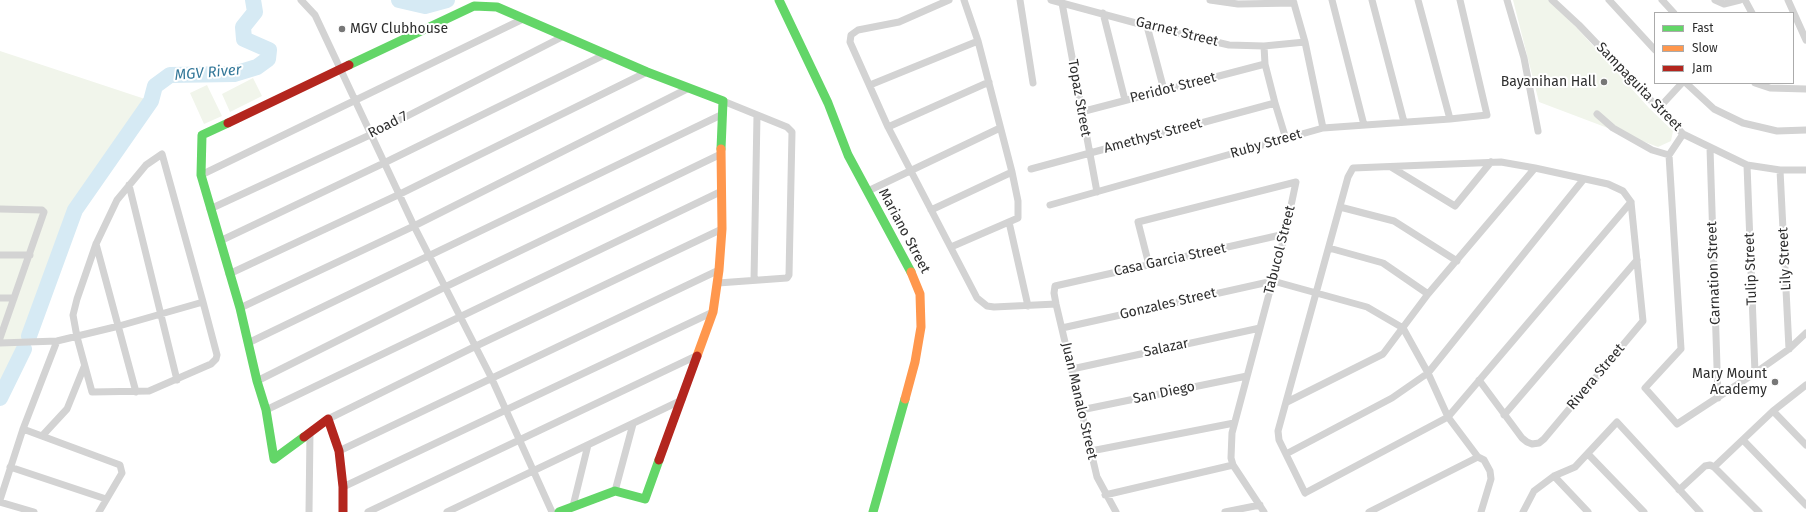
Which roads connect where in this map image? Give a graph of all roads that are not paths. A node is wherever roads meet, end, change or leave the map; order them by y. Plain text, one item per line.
1 (301, 0) edge
2 (780, 0) edge
3 (949, 0) edge
4 (964, 0) edge
5 (1020, 0) edge
6 (1051, 0) edge
7 (1210, 0) edge
8 (1332, 0) edge
9 (1372, 0) edge
10 (1418, 0) edge
11 (1460, 0) edge
12 (1507, 0) edge
13 (1552, 0) edge
14 (1609, 0) edge
15 (1662, 0) edge
16 (1740, 0) edge
17 (1745, 0) edge
18 (1788, 0) edge
19 (1715, 1) edge
20 (1294, 2) edge
21 (1062, 3) junction
22 (1673, 12) edge
23 (1751, 12) edge
24 (1793, 12) edge
25 (1103, 13) junction
26 (1794, 13) edge
27 (523, 19) junction
28 (1147, 26) junction
29 (564, 36) junction
30 (1806, 40) edge
31 (978, 41) junction
32 (1305, 42) junction
33 (1264, 46) junction
34 (1654, 49) edge
35 (606, 54) junction
36 (1265, 64) junction
37 (342, 69) junction
38 (647, 72) junction
39 (989, 82) junction
40 (1033, 83) dead end
41 (1681, 84) edge
42 (1687, 84) edge
43 (1758, 84) edge
44 (870, 85) junction
45 (1791, 86) edge
46 (689, 88) junction
47 (1806, 89) edge
48 (1164, 90) junction
49 (1125, 100) junction
50 (355, 101) junction
51 (723, 101) junction
52 (1275, 103) junction
53 (1658, 109) junction
54 (1081, 112) junction
55 (723, 114) junction
56 (1597, 114) dead end
57 (757, 115) junction
58 (1450, 120) junction
59 (1404, 122) junction
60 (1364, 125) junction
61 (888, 127) junction
62 (1000, 128) junction
63 (1324, 128) junction
64 (1806, 130) edge
65 (1538, 132) dead end
66 (372, 134) junction
67 (1683, 134) junction
68 (1286, 139) junction
69 (1710, 148) junction
70 (1089, 153) junction
71 (721, 154) junction
72 (1669, 155) junction
73 (1491, 162) junction
74 (384, 163) junction
75 (1746, 165) junction
76 (1390, 167) junction
77 (1535, 168) junction
78 (1031, 169) dead end
79 (910, 170) junction
80 (1780, 170) junction
81 (1806, 170) edge
82 (1012, 172) junction
83 (201, 175) junction
84 (1584, 180) junction
85 (129, 185) junction
86 (722, 191) junction
87 (868, 191) junction
88 (1097, 192) junction
89 (400, 194) junction
90 (1631, 202) junction
91 (1050, 205) dead end
92 (1340, 207) junction
93 (0, 209) edge
94 (210, 209) junction
95 (931, 210) junction
96 (1009, 222) junction
97 (414, 226) junction
98 (722, 229) junction
99 (1285, 234) junction
100 (220, 241) junction
101 (96, 244) junction
102 (951, 246) junction
103 (1329, 248) junction
104 (0, 255) edge
105 (30, 255) junction
106 (430, 255) junction
107 (1637, 260) junction
108 (1457, 261) junction
109 (1149, 265) junction
110 (719, 270) junction
111 (230, 274) junction
112 (754, 280) junction
113 (1273, 281) junction
114 (718, 283) junction
115 (1055, 286) joint
116 (445, 287) junction
117 (1316, 292) junction
118 (1428, 294) junction
119 (0, 298) edge
120 (14, 298) junction
121 (203, 302) junction
122 (1056, 304) junction
123 (1028, 306) junction
124 (240, 308) junction
125 (713, 312) junction
126 (160, 314) junction
127 (459, 316) junction
128 (119, 326) junction
129 (1062, 328) junction
130 (1260, 328) junction
131 (1403, 328) junction
132 (1806, 333) edge
133 (76, 337) junction
134 (0, 338) edge
135 (57, 341) junction
136 (0, 343) edge
137 (248, 343) junction
138 (474, 347) junction
139 (1789, 349) junction
140 (696, 356) junction
141 (84, 367) junction
142 (1072, 369) junction
143 (1428, 373) junction
144 (1755, 373) junction
145 (1247, 376) junction
146 (491, 377) junction
147 (177, 380) junction
148 (1479, 380) junction
149 (257, 381) junction
150 (1806, 385) edge
151 (136, 392) junction
152 (1718, 398) junction
153 (682, 400) junction
154 (1287, 402) junction
155 (266, 410) junction
156 (506, 410) junction
157 (1081, 410) junction
158 (1773, 411) junction
159 (1504, 415) junction
160 (1448, 417) junction
161 (328, 419) junction
162 (1234, 423) junction
163 (633, 424) junction
164 (23, 429) junction
165 (310, 432) junction
166 (42, 436) junction
167 (1743, 440) junction
168 (520, 441) junction
169 (588, 444) junction
170 (1806, 445) edge
171 (339, 451) junction
172 (1091, 451) junction
173 (1286, 454) junction
174 (1588, 454) junction
175 (1478, 457) junction
176 (1232, 465) junction
177 (10, 467) junction
178 (1714, 467) junction
179 (534, 472) junction
180 (1554, 476) junction
181 (343, 486) junction
182 (1679, 490) junction
183 (615, 491) junction
184 (1105, 495) junction
185 (106, 499) junction
186 (0, 501) edge
187 (1260, 504) junction
188 (1806, 505) edge
189 (573, 506) junction
190 (1523, 511) edge
191 (34, 512) edge
192 (100, 512) edge
193 (309, 512) edge
194 (342, 512) edge
195 (368, 512) edge
196 (447, 512) edge
197 (552, 512) edge
198 (559, 512) edge
199 (873, 512) edge
200 (1116, 512) edge
201 (1225, 512) edge
202 (1264, 512) edge
203 (1369, 512) edge
204 (1481, 512) edge
205 (1588, 512) edge
206 (1644, 512) edge
207 (1700, 512) edge
208 (1758, 512) edge

1 - 37 street
2 - 87 street, Mariano Street
3 - 44 street
4 - 31 street
5 - 40 street
6 - 21 street, Garnet Street
7 - 20 street
8 - 60 street
9 - 59 street
10 - 58 street
11 - 58 street, Ruby Street
12 - 65 street
13 - 53 street, Sampaguita Street
14 - 34 street
15 - 22 street
16 - 19 street
17 - 23 street
18 - 24 street
20 - 32 street
21 - 25 street, Garnet Street
21 - 54 street, Topaz Street
25 - 28 street, Garnet Street
25 - 49 street
26 - 30 street
27 - 29 street
27 - 37 street
27 - 50 street
28 - 33 street, Garnet Street
28 - 48 street
29 - 35 street
29 - 66 street, Road 7
31 - 39 street
31 - 44 street
32 - 33 street, Garnet Street
32 - 63 street
33 - 36 street
35 - 38 street
35 - 74 street
36 - 48 street, Peridot Street
36 - 52 street
37 - 50 street
37 - 83 street
38 - 46 street
38 - 89 street
39 - 61 street
39 - 62 street
41 - 53 street
42 - 64 street
43 - 45 street
44 - 61 street
45 - 47 street
46 - 51 street
46 - 97 street
48 - 49 street, Peridot Street
49 - 54 street, Peridot Street
50 - 66 street
50 - 83 street
51 - 55 street
51 - 57 street
52 - 68 street
52 - 70 street, Amethyst Street
53 - 67 street, Sampaguita Street
54 - 70 street, Topaz Street
55 - 71 street
55 - 106 street
56 - 72 street
57 - 112 street
57 - 112 street
58 - 59 street, Ruby Street
59 - 60 street, Ruby Street
60 - 63 street, Ruby Street
61 - 79 street
62 - 79 street
62 - 82 street
63 - 68 street, Ruby Street
66 - 74 street
66 - 94 street, Road 7
67 - 69 street, Sampaguita Street
67 - 72 street
68 - 88 street, Ruby Street
69 - 75 street, Sampaguita Street
69 - 152 street, Carnation Street
70 - 78 street, Amethyst Street
70 - 88 street, Topaz Street
71 - 86 street
71 - 116 street
72 - 152 street
73 - 76 street
73 - 76 street
73 - 77 street
74 - 89 street
74 - 100 street
75 - 80 street, Sampaguita Street
75 - 144 street, Tulip Street
76 - 92 street
77 - 84 street
77 - 108 street
79 - 87 street
79 - 95 street
80 - 81 street, Sampaguita Street
80 - 139 street, Lily Street
82 - 95 street
82 - 96 street
83 - 94 street
84 - 90 street
84 - 143 street
85 - 101 street
85 - 121 street
85 - 126 street
86 - 98 street
86 - 127 street
87 - 199 street, Mariano Street
88 - 91 street, Ruby Street
89 - 97 street
89 - 111 street
90 - 107 street, Rivera Street
90 - 148 street
92 - 103 street
92 - 108 street
93 - 105 street
94 - 100 street
95 - 102 street
96 - 102 street
96 - 123 street
97 - 106 street
97 - 124 street
98 - 110 street
98 - 138 street
99 - 109 street, Casa Garcia Street
99 - 109 street, Tabucol Street
99 - 113 street, Tabucol Street
100 - 111 street
101 - 128 street
101 - 133 street
102 - 123 street
103 - 117 street
103 - 118 street
104 - 105 street
105 - 120 street
106 - 116 street
106 - 137 street
107 - 159 street
107 - 159 street, Rivera Street
108 - 118 street
109 - 115 street, Casa Garcia Street
110 - 114 street
110 - 146 street
111 - 124 street
112 - 114 street
113 - 117 street
113 - 129 street, Gonzales Street
113 - 130 street, Tabucol Street
114 - 125 street
115 - 122 street, Juan Manalo Street
116 - 127 street
116 - 149 street
117 - 131 street
117 - 154 street
118 - 131 street
119 - 120 street
120 - 134 street
121 - 126 street
121 - 147 street
122 - 123 street
122 - 129 street, Juan Manalo Street
124 - 137 street
125 - 140 street
125 - 156 street
126 - 128 street
126 - 147 street
127 - 138 street
127 - 155 street
128 - 133 street
128 - 151 street
129 - 142 street, Juan Manalo Street
130 - 142 street, Salazar
130 - 145 street, Tabucol Street
131 - 143 street
131 - 154 street
132 - 139 street
133 - 135 street
133 - 141 street
135 - 136 street
135 - 164 street
137 - 149 street
138 - 146 street
138 - 161 street
139 - 144 street
140 - 153 street
140 - 168 street
141 - 151 street
141 - 166 street
142 - 157 street, Juan Manalo Street
143 - 160 street
143 - 173 street
144 - 152 street
145 - 157 street, San Diego
145 - 162 street, Tabucol Street
146 - 156 street
146 - 171 street
147 - 151 street
148 - 159 street, Rivera Street
148 - 160 street
149 - 155 street
150 - 158 street
153 - 163 street
153 - 183 street
154 - 173 street
155 - 165 street
156 - 168 street
156 - 181 street
157 - 172 street, Juan Manalo Street
158 - 167 street
158 - 170 street
160 - 173 street
160 - 175 street
161 - 165 street
161 - 171 street
162 - 172 street
162 - 176 street, Tabucol Street
163 - 169 street
163 - 183 street
164 - 166 street
164 - 177 street
165 - 193 street
166 - 185 street
167 - 178 street
167 - 188 street
168 - 179 street
168 - 195 street
169 - 179 street
169 - 189 street
171 - 181 street
172 - 184 street, Juan Manalo Street
174 - 180 street
174 - 182 street
174 - 206 street
175 - 203 street
175 - 204 street
176 - 184 street
176 - 187 street
177 - 185 street
177 - 186 street
178 - 182 street
178 - 208 street
179 - 196 street
179 - 197 street
180 - 190 street
180 - 205 street
181 - 194 street
182 - 207 street
183 - 189 street
184 - 200 street, Juan Manalo Street
185 - 192 street
186 - 191 street
187 - 201 street
187 - 202 street
189 - 198 street

